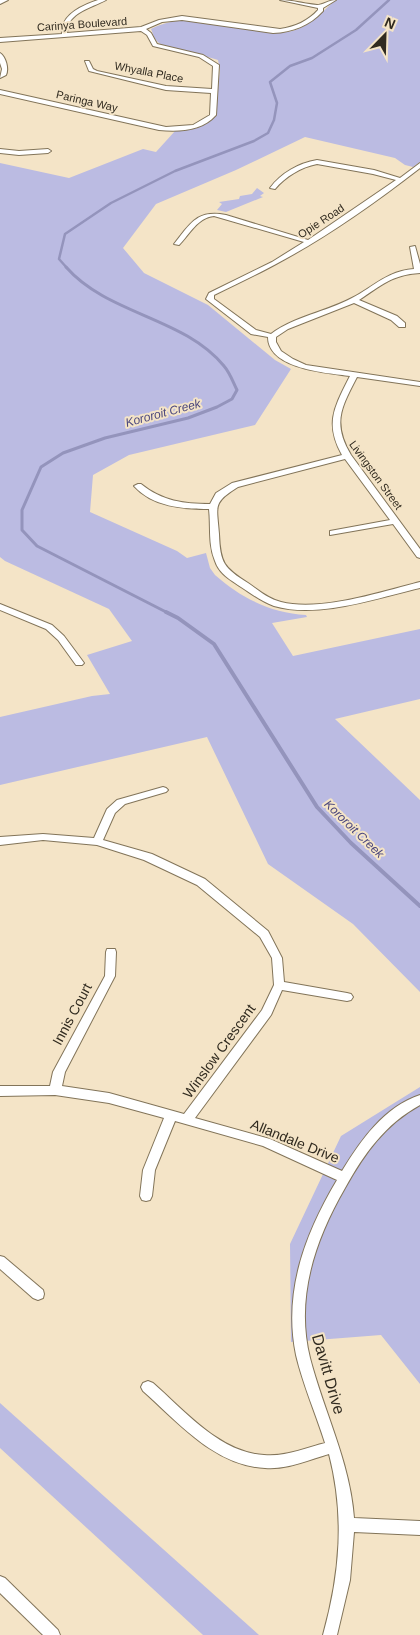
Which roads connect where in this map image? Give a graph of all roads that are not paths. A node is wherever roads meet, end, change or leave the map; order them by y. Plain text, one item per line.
1 (5, 0) edge
2 (84, 0) edge
3 (102, 0) edge
4 (283, 0) edge
5 (333, 0) edge
6 (0, 2) edge
7 (92, 3) junction
8 (320, 7) junction
9 (142, 29) junction
10 (65, 34) junction
11 (0, 38) edge
12 (0, 55) edge
13 (87, 62) dead end
14 (0, 76) edge
15 (214, 91) junction
16 (0, 92) edge
17 (0, 151) edge
18 (48, 151) dead end
19 (420, 165) edge
20 (401, 180) junction
21 (273, 188) dead end
22 (309, 242) junction
23 (177, 244) dead end
24 (414, 247) dead end
25 (419, 271) edge
26 (354, 300) junction
27 (402, 325) dead end
28 (272, 336) junction
29 (354, 375) junction
30 (420, 384) edge
31 (347, 456) junction
32 (138, 486) dead end
33 (213, 506) junction
34 (395, 520) junction
35 (333, 533) dead end
36 (420, 555) edge
37 (420, 585) edge
38 (0, 607) edge
39 (79, 663) dead end
40 (163, 790) dead end
41 (0, 841) edge
42 (98, 842) junction
43 (111, 952) dead end
44 (279, 985) junction
45 (347, 997) dead end
46 (55, 1090) junction
47 (0, 1091) edge
48 (420, 1100) edge
49 (171, 1116) junction
50 (187, 1120) junction
51 (344, 1178) junction
52 (146, 1196) dead end
53 (0, 1261) edge
54 (38, 1294) dead end
55 (148, 1387) dead end
56 (332, 1447) junction
57 (348, 1525) junction
58 (420, 1528) edge
59 (0, 1583) edge
60 (53, 1635) edge
61 (330, 1635) edge

1 - 6 street
2 - 7 street
3 - 7 street
4 - 8 street
5 - 8 street, Carinya Boulevard
7 - 10 street
8 - 9 street, Carinya Boulevard
9 - 10 street, Carinya Boulevard
9 - 15 street
10 - 11 street, Carinya Boulevard
12 - 14 street
13 - 15 street, Whyalla Place
15 - 16 street, Paringa Way
17 - 18 street
19 - 20 street, Opie Road
20 - 21 street
20 - 22 street, Opie Road
22 - 23 street
22 - 28 street, Opie Road
24 - 25 street
25 - 26 street
26 - 27 street
26 - 28 street
28 - 29 street
29 - 30 street
29 - 31 street, Livingston Street
31 - 33 street
31 - 34 street, Livingston Street
32 - 33 street
33 - 37 street
34 - 35 street
34 - 36 street, Livingston Street
38 - 39 street
40 - 42 street
41 - 42 street, Winslow Crescent
42 - 44 street, Winslow Crescent
43 - 46 street, Innis Court
44 - 45 street
44 - 50 street, Winslow Crescent
46 - 47 street, Allandale Drive
46 - 49 street, Allandale Drive
48 - 51 street, Davitt Drive
49 - 50 street, Allandale Drive
49 - 52 street
50 - 51 street, Allandale Drive
51 - 56 street, Davitt Drive
53 - 54 street
55 - 56 street
56 - 57 street, Davitt Drive
57 - 58 street
57 - 61 street, Davitt Drive
59 - 60 street

